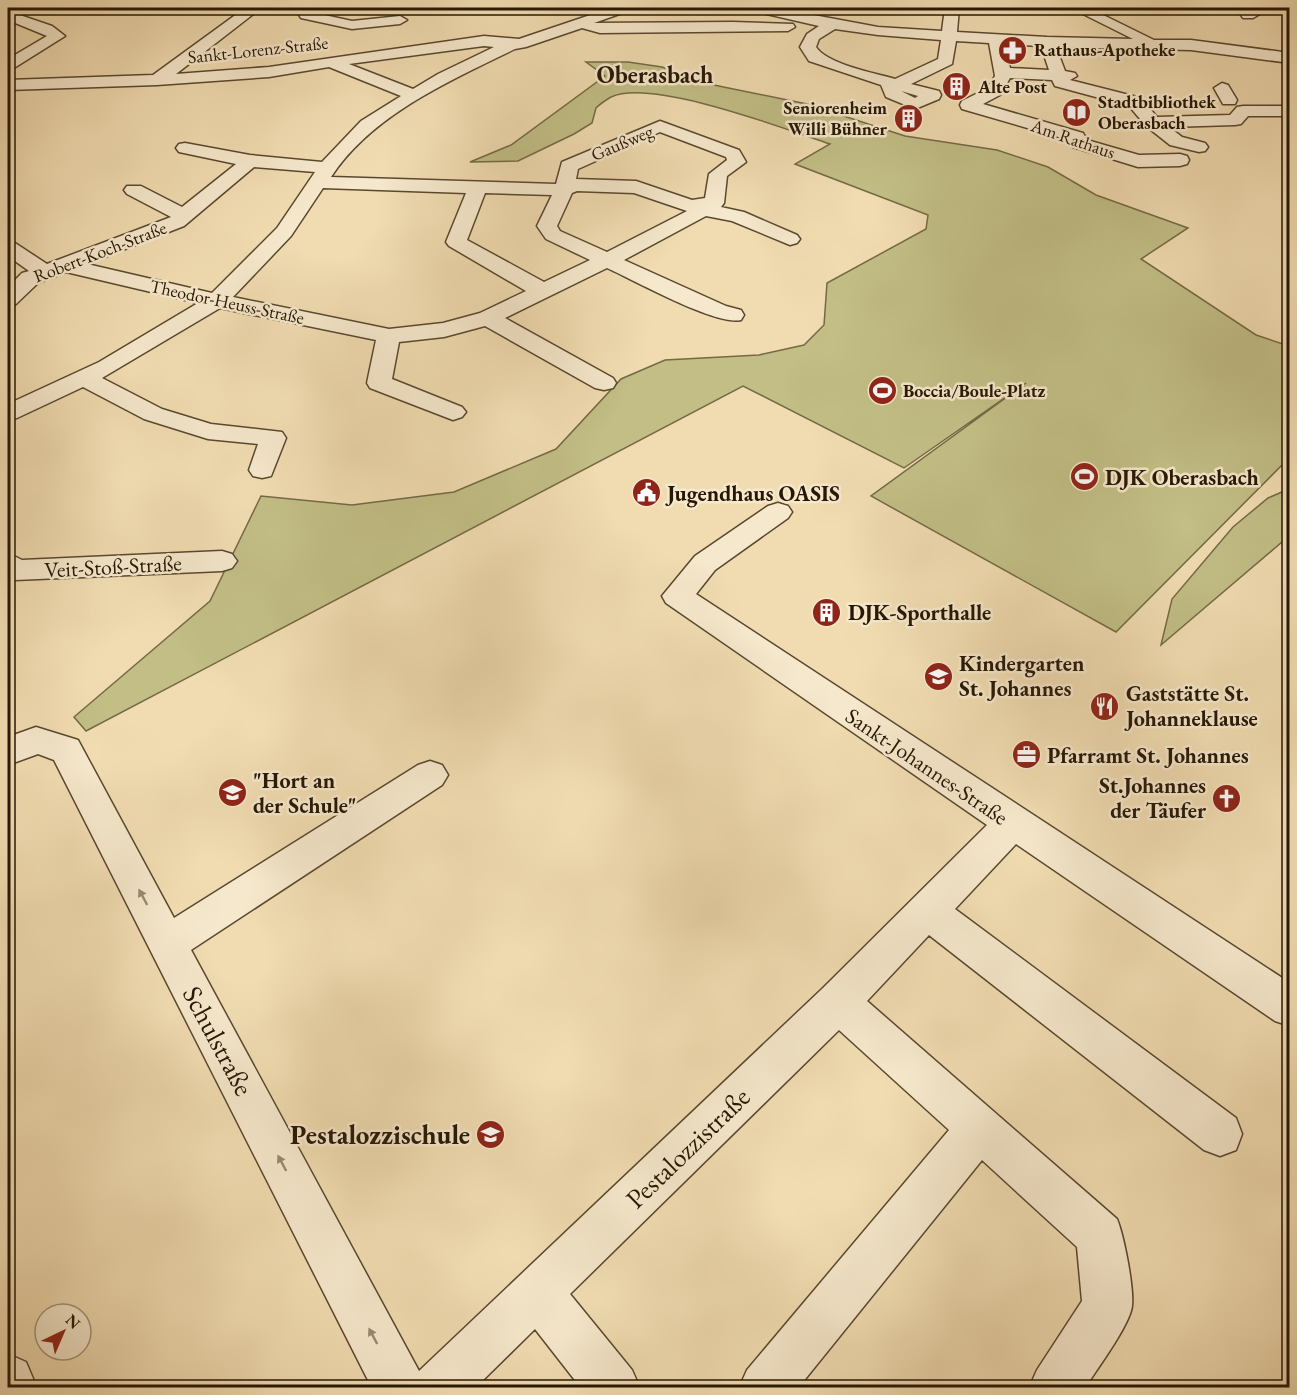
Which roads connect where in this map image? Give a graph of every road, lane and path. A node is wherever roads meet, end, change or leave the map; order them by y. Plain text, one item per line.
1 (254, 8) edge
2 (378, 8) edge
3 (622, 8) edge
4 (761, 8) edge
5 (952, 8) edge
6 (1078, 8) edge
7 (1114, 8) edge
8 (1263, 8) edge
9 (8, 15) edge
10 (306, 15) dead end
11 (1248, 15) dead end
12 (1097, 16) junction
13 (573, 17) junction
14 (400, 20) junction
15 (832, 24) junction
16 (805, 28) dead end
17 (947, 36) junction
18 (996, 40) junction
19 (1047, 42) junction
20 (512, 44) junction
21 (429, 47) junction
22 (1154, 50) junction
23 (1290, 58) edge
24 (330, 62) junction
25 (8, 65) edge
26 (1003, 73) junction
27 (1076, 78) junction
28 (157, 80) junction
29 (46, 83) junction
30 (892, 84) junction
31 (8, 85) edge
32 (1135, 85) dead end
33 (994, 91) junction
34 (412, 95) junction
35 (1059, 96) dead end
36 (1012, 97) dead end
37 (1120, 98) junction
38 (951, 100) junction
39 (8, 102) edge
40 (1290, 111) edge
41 (1152, 122) junction
42 (1199, 147) dead end
43 (186, 148) dead end
44 (1180, 160) dead end
45 (250, 161) junction
46 (322, 175) junction
47 (477, 189) junction
48 (134, 190) dead end
49 (564, 190) junction
50 (709, 206) junction
51 (184, 216) junction
52 (790, 239) dead end
53 (8, 247) edge
54 (606, 259) junction
55 (55, 269) junction
56 (543, 291) junction
57 (8, 299) edge
58 (217, 301) junction
59 (733, 315) dead end
60 (488, 318) junction
61 (389, 336) junction
62 (84, 378) junction
63 (604, 383) dead end
64 (453, 412) dead end
65 (8, 413) edge
66 (262, 470) dead end
67 (778, 512) dead end
68 (222, 561) dead end
69 (8, 563) edge
70 (8, 752) edge
71 (430, 775) dead end
72 (1013, 824) junction
73 (928, 911) junction
74 (167, 944) junction
75 (838, 1002) junction
76 (1290, 1007) edge
77 (978, 1130) junction
78 (1220, 1134) dead end
79 (538, 1293) junction
80 (8, 1380) edge
81 (10, 1388) edge
82 (400, 1388) edge
83 (438, 1388) edge
84 (614, 1388) edge
85 (765, 1388) edge
86 (1055, 1388) edge

1 - 28 street
2 - 14 street
3 - 13 street
4 - 15 street
5 - 17 street
6 - 12 street
7 - 12 street
8 - 11 street
9 - 25 street
10 - 14 street
12 - 22 street
13 - 16 street
13 - 20 street
14 - 21 street
15 - 17 street
15 - 30 street
17 - 18 street
17 - 30 street
18 - 19 street
18 - 26 street
19 - 22 street
19 - 27 street
20 - 21 street, Sankt-Lorenz-Straße
20 - 34 street
21 - 24 street, Sankt-Lorenz-Straße
22 - 23 street
24 - 28 street, Sankt-Lorenz-Straße
24 - 34 street
26 - 27 street
26 - 33 street
27 - 35 street, Am Rathaus
27 - 37 street
28 - 29 street, Sankt-Lorenz-Straße
29 - 31 street, Sankt-Lorenz-Straße
29 - 39 street
30 - 38 street
32 - 37 street
33 - 36 street, Am Rathaus
33 - 38 street
34 - 46 street
37 - 41 street
38 - 44 street, Am Rathaus
40 - 41 street
41 - 42 street
43 - 45 street
45 - 46 street
45 - 51 street, Robert-Koch-Straße
46 - 47 street
46 - 58 street
47 - 49 street
47 - 56 street
48 - 51 street
49 - 50 street
49 - 50 street, Gaußweg
49 - 54 street
50 - 52 street
50 - 54 street, Theodor-Heuss-Straße
51 - 55 street, Robert-Koch-Straße
53 - 55 street
54 - 56 street, Theodor-Heuss-Straße
54 - 59 street
55 - 57 street, Robert-Koch-Straße
55 - 58 street, Theodor-Heuss-Straße
56 - 60 street, Theodor-Heuss-Straße
58 - 61 street, Theodor-Heuss-Straße
58 - 62 street
60 - 61 street, Theodor-Heuss-Straße
60 - 63 street
61 - 64 street
62 - 65 street
62 - 66 street
67 - 72 street, Sankt-Johannes-Straße
68 - 69 street, Veit-Stoß-Straße
74 -> 70 street, Schulstraße
71 - 74 street
72 - 73 street, Pestalozzistraße
72 - 76 street, Sankt-Johannes-Straße
73 - 75 street, Pestalozzistraße
73 - 78 street
82 -> 74 street, Schulstraße
75 - 77 street
75 - 79 street, Pestalozzistraße
77 - 85 street
77 - 86 street
79 - 83 street, Pestalozzistraße
79 - 84 street
80 - 81 street

